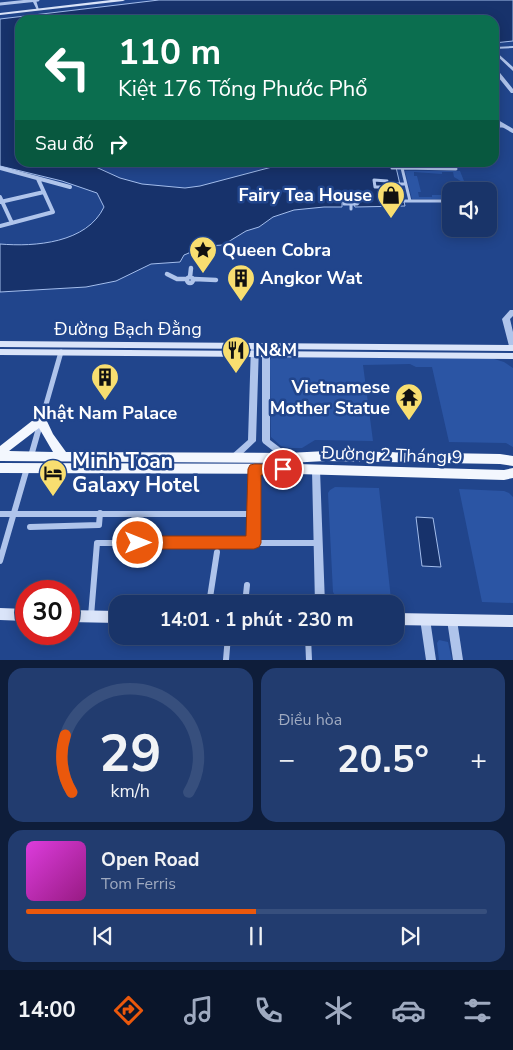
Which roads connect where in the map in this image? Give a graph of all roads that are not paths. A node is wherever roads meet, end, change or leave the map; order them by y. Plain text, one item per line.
1 (34, 0) edge
2 (38, 0) edge
3 (122, 0) edge
4 (0, 4) edge
5 (38, 9) junction
6 (0, 14) edge
7 (513, 47) edge
8 (499, 48) edge
9 (499, 54) edge
10 (499, 68) edge
11 (512, 68) edge
12 (499, 74) edge
13 (513, 92) edge
14 (499, 123) edge
15 (499, 126) edge
16 (503, 126) junction
17 (513, 131) edge
18 (0, 168) edge
19 (392, 168) dead end
20 (402, 168) junction
21 (446, 169) joint
22 (456, 169) dead end
23 (38, 179) junction
24 (387, 184) dead end
25 (405, 184) junction
26 (70, 187) dead end
27 (44, 192) junction
28 (1, 200) edge
29 (400, 201) dead end
30 (410, 201) junction
31 (442, 201) edge
32 (351, 204) dead end
33 (351, 209) dead end
34 (12, 223) junction
35 (0, 226) edge
36 (191, 268) dead end
37 (167, 274) dead end
38 (190, 278) junction
39 (216, 280) dead end
40 (243, 284) dead end
41 (242, 293) dead end
42 (513, 312) edge
43 (0, 344) edge
44 (513, 347) edge
45 (60, 348) junction
46 (255, 349) junction
47 (266, 349) junction
48 (446, 351) junction
49 (0, 352) edge
50 (513, 356) edge
51 (254, 386) junction
52 (266, 386) junction
53 (41, 420) junction
54 (0, 452) edge
55 (0, 456) edge
56 (31, 456) junction
57 (315, 456) junction
58 (63, 457) junction
59 (233, 458) junction
60 (288, 458) junction
61 (513, 461) edge
62 (0, 468) edge
63 (27, 468) junction
64 (255, 469) junction
65 (316, 470) junction
66 (513, 473) edge
67 (100, 513) junction
68 (0, 514) edge
69 (13, 514) junction
70 (254, 514) junction
71 (30, 527) dead end
72 (254, 543) junction
73 (319, 543) junction
74 (217, 552) dead end
75 (0, 561) edge
76 (247, 585) dead end
77 (210, 595) edge
78 (246, 595) edge
79 (320, 595) edge
80 (0, 614) edge
81 (15, 615) edge
82 (80, 616) edge
83 (91, 617) junction
84 (109, 617) edge
85 (404, 618) edge
86 (425, 619) junction
87 (452, 620) junction
88 (513, 621) edge
89 (227, 645) edge
90 (308, 645) edge
91 (226, 660) edge
92 (309, 660) edge
93 (431, 660) edge
94 (458, 660) edge

1 - 2 street
1 - 4 street
1 - 5 street
3 - 5 main road
5 - 6 main road
7 - 8 street
9 - 11 street
10 - 11 street
12 - 13 street
14 - 16 street
15 - 16 street
16 - 17 street
18 - 23 street
19 - 20 street
20 - 21 street
20 - 25 street
21 - 22 street
23 - 26 street
23 - 27 street
24 - 25 street
25 - 30 street
27 - 28 street
27 - 34 street
28 - 34 street
29 - 30 street
30 - 31 street
32 - 33 street
34 - 35 street
36 - 38 street
37 - 38 street
38 - 39 street
40 - 41 street
42 - 44 street
43 - 45 main road, Đường Bạch Đằng
44 - 48 main road
45 - 46 main road, Đường Bạch Đằng
45 - 49 main road, Đường Bạch Đằng
45 - 53 street
46 - 47 main road, Đường Bạch Đằng
46 - 51 street
47 - 48 main road, Đường Bạch Đằng
47 - 52 street
48 - 50 main road
51 - 52 street
51 - 59 street
52 - 60 street
53 - 54 main road
53 - 56 street
53 - 58 main road
55 - 56 main road, Đường 2 Tháng 9
56 - 58 main road, Đường 2 Tháng 9
56 - 63 main road
57 - 60 main road, Đường 2 Tháng 9
57 - 61 main road, Đường 2 Tháng 9
57 - 65 main road
58 - 59 main road, Đường 2 Tháng 9
59 - 60 main road, Đường 2 Tháng 9
62 - 63 main road, Đường 2 Tháng 9
63 - 64 main road, Đường 2 Tháng 9
63 - 69 street
64 - 65 main road, Đường 2 Tháng 9
64 - 70 street
65 - 66 main road, Đường 2 Tháng 9
65 - 73 street
67 - 69 street
67 - 70 street
67 - 71 street
68 - 69 street
69 - 75 street
70 - 72 street
72 - 73 street
72 - 83 street
73 - 79 street
74 - 77 street
76 - 78 street
80 - 81 main road
82 - 83 main road
83 - 84 main road
85 - 86 main road
86 - 87 main road
86 - 93 street
87 - 88 main road
87 - 94 street
89 - 91 street
90 - 92 street

